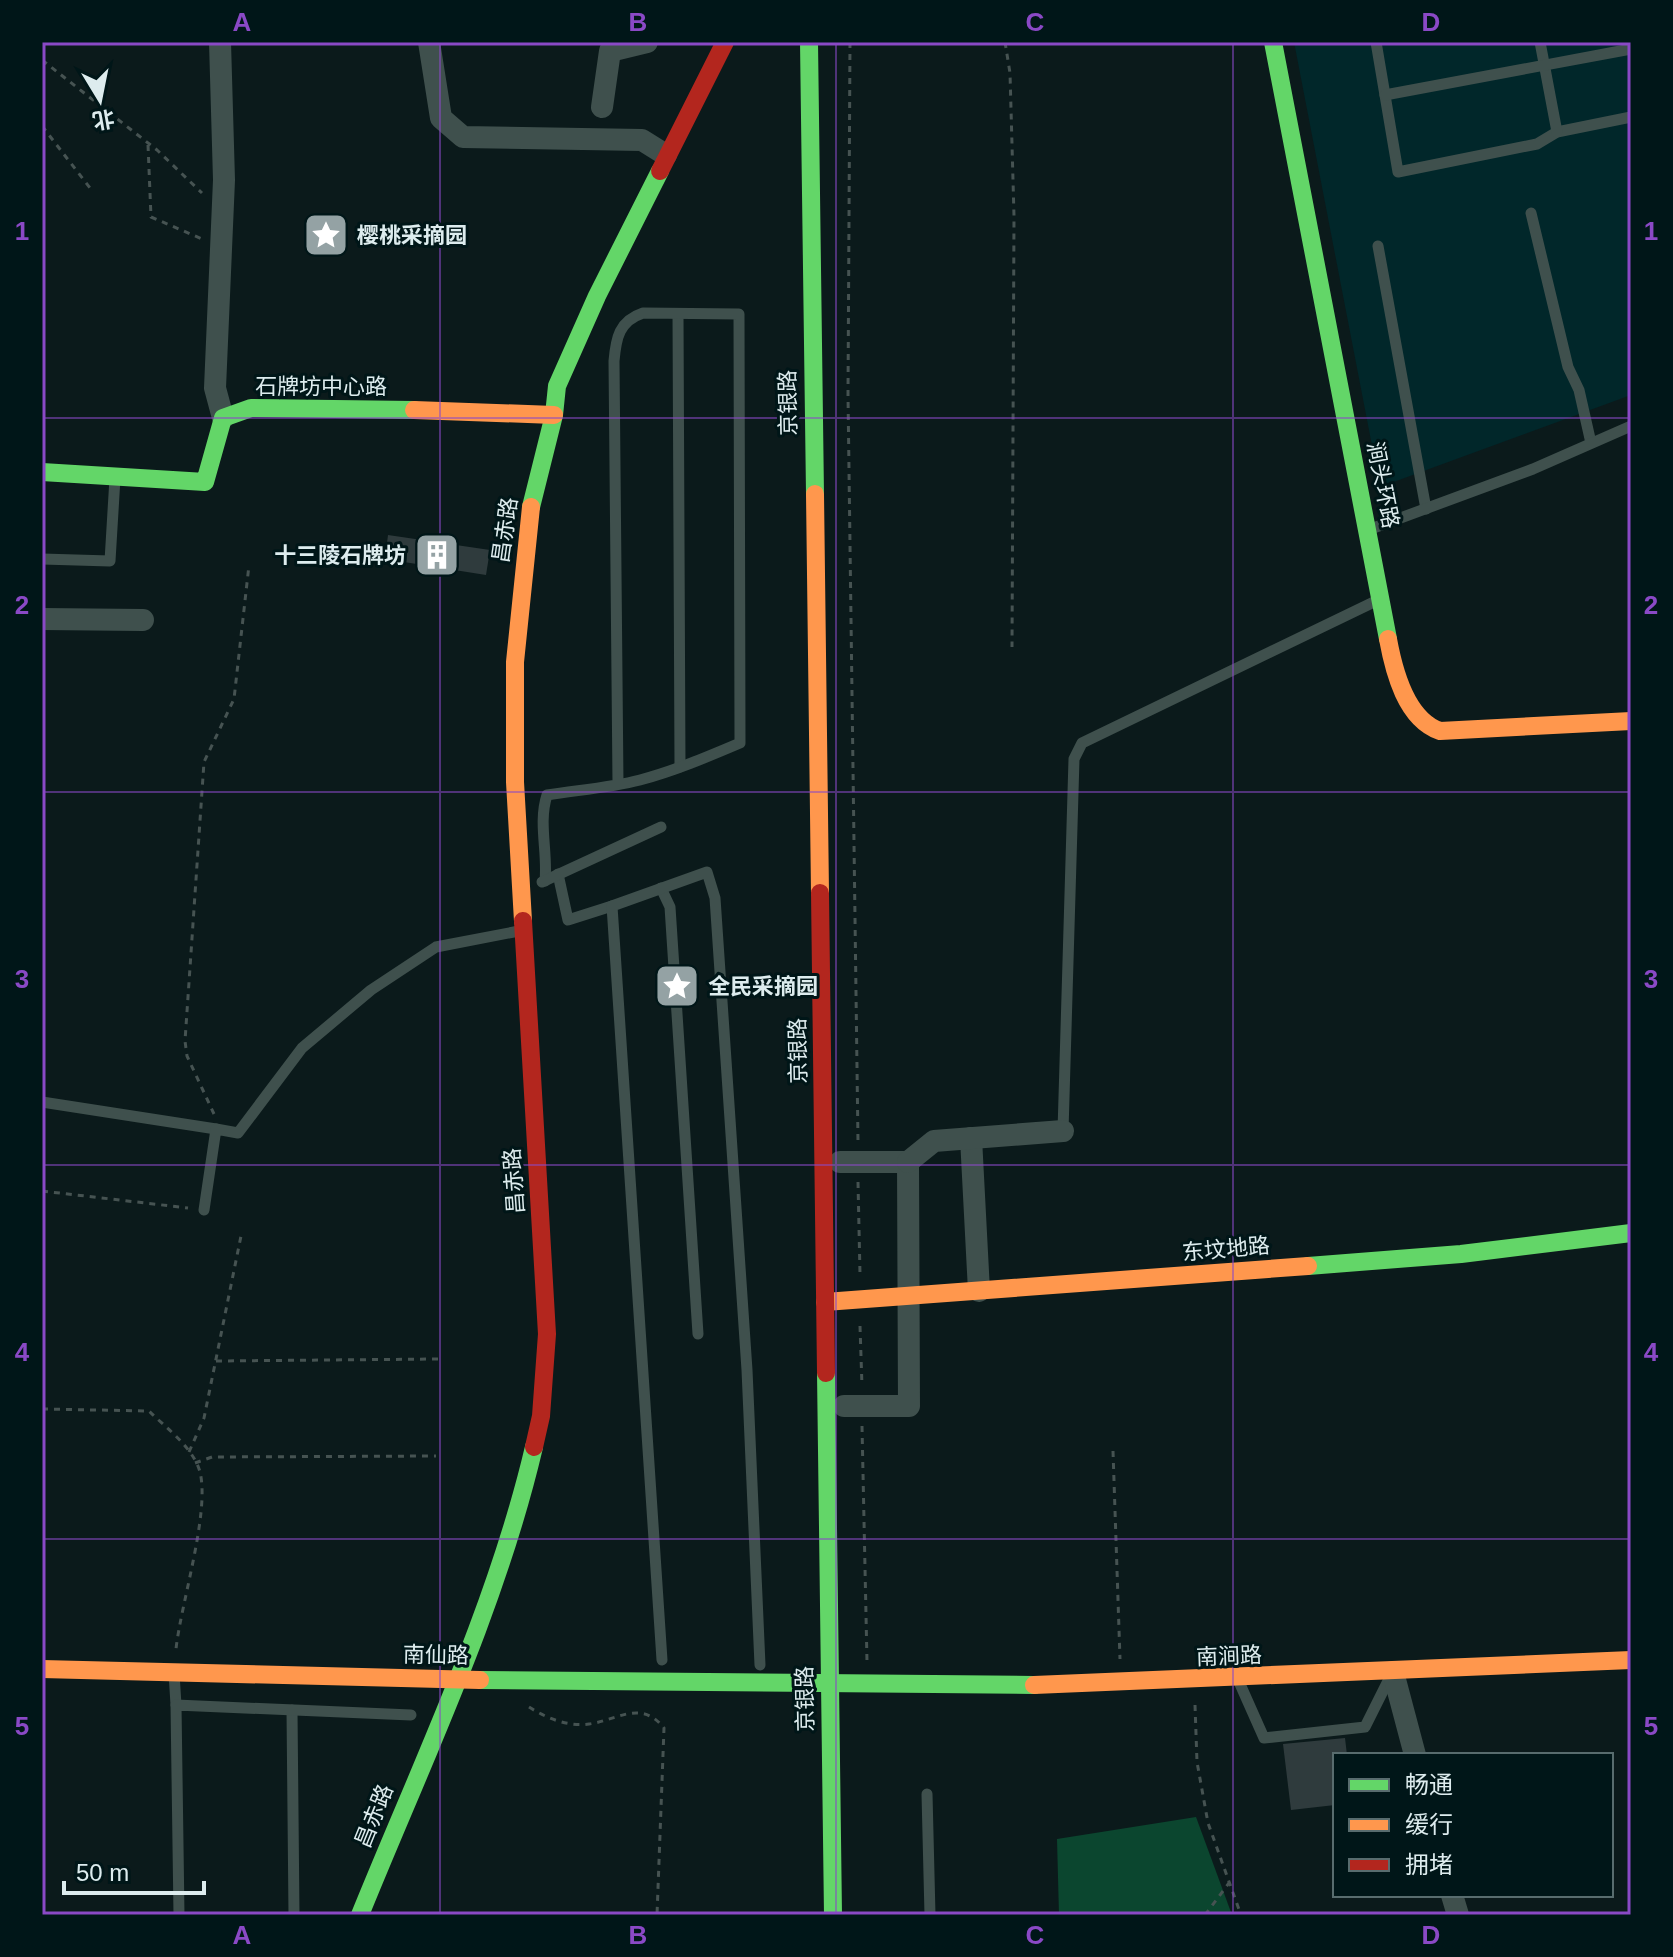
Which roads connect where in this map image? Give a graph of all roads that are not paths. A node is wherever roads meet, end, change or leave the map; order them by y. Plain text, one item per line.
1 (220, 42) edge
2 (429, 42) edge
3 (647, 42) edge
4 (725, 42) edge
5 (739, 42) edge
6 (809, 42) edge
7 (1273, 42) edge
8 (1376, 42) edge
9 (1540, 42) edge
10 (1631, 49) edge
11 (1544, 65) junction
12 (1385, 95) junction
13 (602, 107) dead end
14 (1631, 117) edge
15 (1557, 132) junction
16 (666, 155) junction
17 (1531, 213) dead end
18 (1378, 246) dead end
19 (678, 314) junction
20 (554, 415) junction
21 (223, 418) junction
22 (833, 419) dead end
23 (1631, 426) edge
24 (1591, 443) junction
25 (42, 472) edge
26 (115, 476) junction
27 (1426, 509) junction
28 (1368, 530) junction
29 (42, 559) edge
30 (1381, 599) junction
31 (42, 619) edge
32 (143, 620) dead end
33 (1631, 721) edge
34 (825, 736) junction
35 (680, 767) junction
36 (618, 784) junction
37 (826, 795) junction
38 (661, 827) dead end
39 (558, 874) junction
40 (545, 881) junction
41 (661, 888) junction
42 (520, 892) junction
43 (612, 906) junction
44 (522, 931) junction
45 (42, 1102) edge
46 (216, 1129) junction
47 (1063, 1131) joint
48 (971, 1138) junction
49 (849, 1162) junction
50 (908, 1162) junction
51 (204, 1210) road end
52 (1631, 1233) edge
53 (979, 1291) junction
54 (909, 1296) junction
55 (842, 1300) junction
56 (698, 1334) dead end
57 (853, 1406) junction
58 (662, 1660) dead end
59 (1631, 1660) edge
60 (760, 1665) dead end
61 (42, 1669) edge
62 (174, 1672) junction
63 (1393, 1672) junction
64 (456, 1679) junction
65 (1238, 1680) junction
66 (829, 1685) junction
67 (849, 1686) junction
68 (176, 1705) junction
69 (292, 1710) junction
70 (411, 1715) dead end
71 (1414, 1753) edge
72 (927, 1794) dead end
73 (179, 1915) edge
74 (294, 1915) edge
75 (360, 1915) edge
76 (833, 1915) edge
77 (852, 1915) edge
78 (930, 1915) edge

1 - 21 street
2 - 16 street
3 - 13 street
4 - 16 main road, 昌赤路
5 - 20 main road, 昌赤路
6 - 34 main road, 京银路
7 - 28 main road, 涧头环路
8 - 12 lane
9 - 11 lane
10 - 11 lane
11 - 12 lane
11 - 15 lane
12 - 15 lane
14 - 15 lane
16 - 20 main road, 昌赤路
17 - 24 lane
18 - 27 lane
19 - 35 lane
19 - 35 lane
19 - 36 lane
20 - 21 main road, 石牌坊中心路
20 - 42 main road, 昌赤路
21 - 26 main road
22 - 34 main road, 京银路
23 - 24 lane
24 - 27 lane
25 - 26 main road
26 - 29 lane
27 - 28 lane
28 - 30 main road, 涧头环路
30 - 33 main road, 涧头环路
30 - 47 lane
31 - 32 street
34 - 37 main road, 京银路
35 - 36 lane
36 - 40 lane
37 - 49 main road, 京银路
37 - 55 main road, 京银路
38 - 39 lane
39 - 40 lane
39 - 43 lane
40 - 42 lane
41 - 43 lane
41 - 56 lane
41 - 60 lane
42 - 44 main road, 昌赤路
43 - 58 lane
44 - 46 lane
44 - 64 main road, 昌赤路
45 - 46 lane
46 - 51 lane
47 - 48 street
48 - 50 street
48 - 53 street
49 - 50 street
49 - 55 main road, 京银路
50 - 54 street
52 - 53 main road, 东坟地路
53 - 54 main road, 东坟地路
54 - 55 main road, 东坟地路
54 - 57 street
55 - 57 main road, 京银路
55 - 66 main road, 京银路
57 - 67 main road, 京银路
59 - 63 main road, 南涧路
61 - 62 main road, 南仙路
62 - 64 main road, 南仙路
62 - 68 lane
63 - 65 main road, 南涧路
63 - 65 lane
63 - 71 street
64 - 66 main road, 南仙路
64 - 75 main road, 昌赤路
65 - 67 main road, 南涧路
66 - 67 main road, 南涧路
66 - 76 main road, 京银路
67 - 77 main road, 京银路
68 - 69 lane
68 - 73 lane
69 - 70 lane
69 - 74 lane
72 - 78 lane

